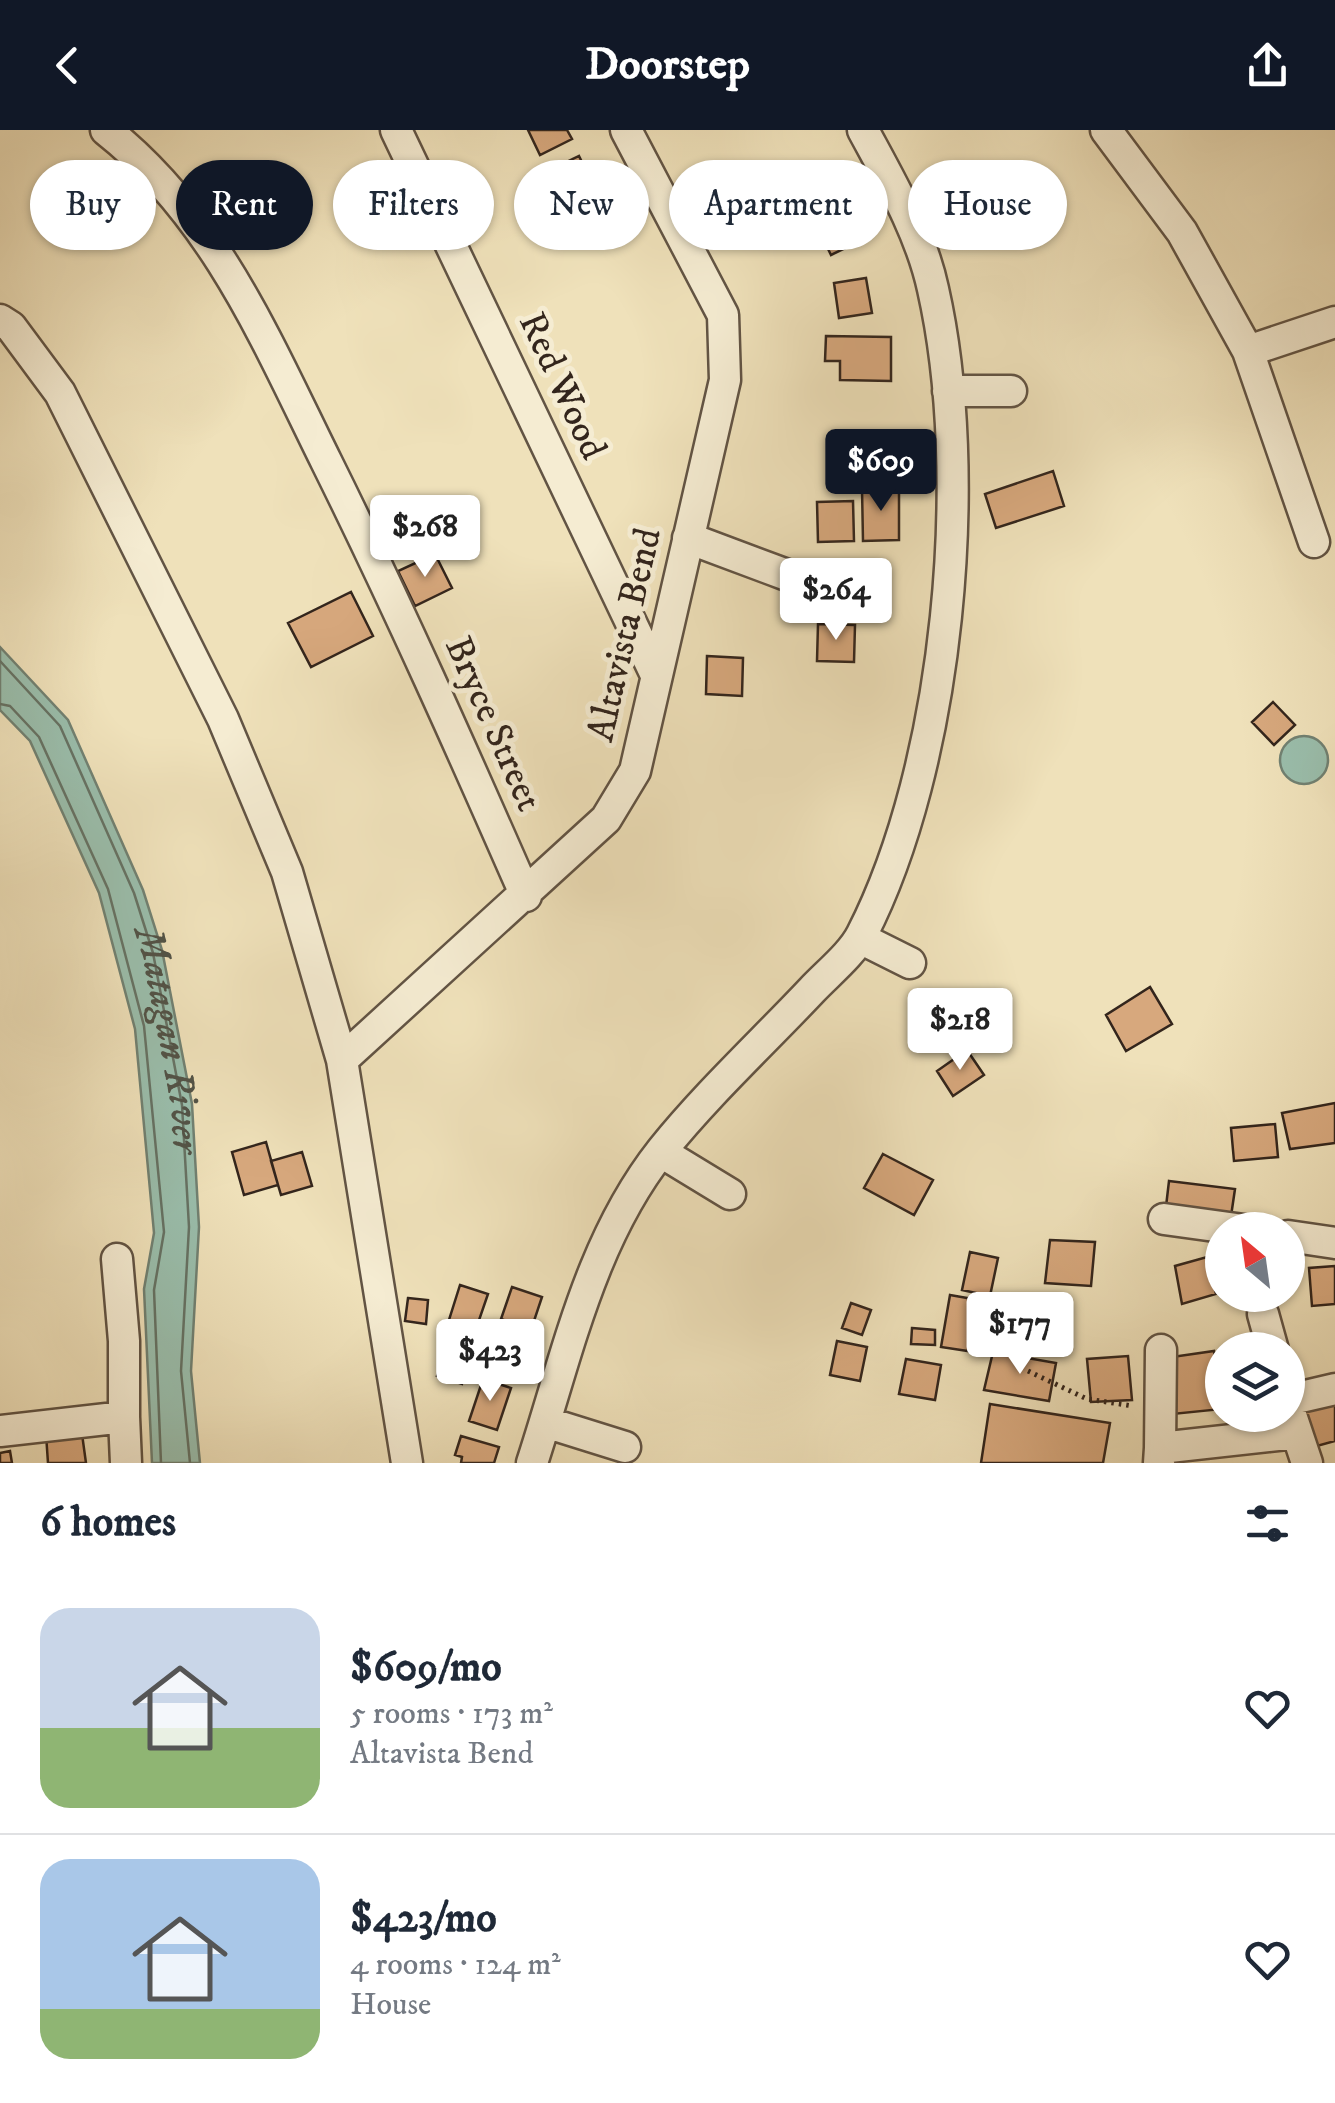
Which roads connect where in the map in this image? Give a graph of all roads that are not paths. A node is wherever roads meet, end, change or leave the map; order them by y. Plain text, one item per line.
1 (106, 130) edge
2 (396, 130) edge
3 (626, 130) edge
4 (863, 130) edge
5 (1106, 130) edge
6 (0, 320) edge
7 (1335, 322) edge
8 (1248, 351) junction
9 (948, 391) junction
10 (1011, 391) dead end
11 (688, 538) junction
12 (1314, 542) dead end
13 (788, 575) dead end
14 (656, 676) junction
15 (526, 896) junction
16 (860, 938) junction
17 (910, 963) dead end
18 (342, 1060) junction
19 (661, 1152) junction
20 (730, 1194) dead end
21 (1164, 1219) dead end
22 (1205, 1225) edge
23 (1305, 1239) edge
24 (1335, 1243) edge
25 (117, 1259) dead end
26 (1263, 1314) dead end
27 (1268, 1332) edge
28 (1161, 1350) dead end
29 (1335, 1389) edge
30 (1305, 1405) edge
31 (124, 1417) junction
32 (545, 1422) junction
33 (0, 1430) edge
34 (1233, 1432) edge
35 (1296, 1432) edge
36 (625, 1447) dead end
37 (1160, 1456) edge
38 (126, 1463) edge
39 (407, 1463) edge
40 (532, 1463) edge
41 (1306, 1463) edge

1 - 15 street, Bryce Street
2 - 14 street, Red Wood
3 - 11 street, Altavista Bend
4 - 9 street
5 - 8 street
6 - 18 street
7 - 8 street
8 - 12 street
9 - 10 street
9 - 16 street
11 - 13 street
11 - 14 street, Altavista Bend
14 - 15 street, Altavista Bend
15 - 18 street, Altavista Bend
16 - 17 street
16 - 19 street
18 - 39 street
19 - 20 street
19 - 32 street
21 - 22 street
23 - 24 street
25 - 31 street
26 - 27 street
28 - 37 street
29 - 30 street
31 - 33 street
31 - 38 street
32 - 36 street
32 - 40 street
34 - 37 street
35 - 41 street

